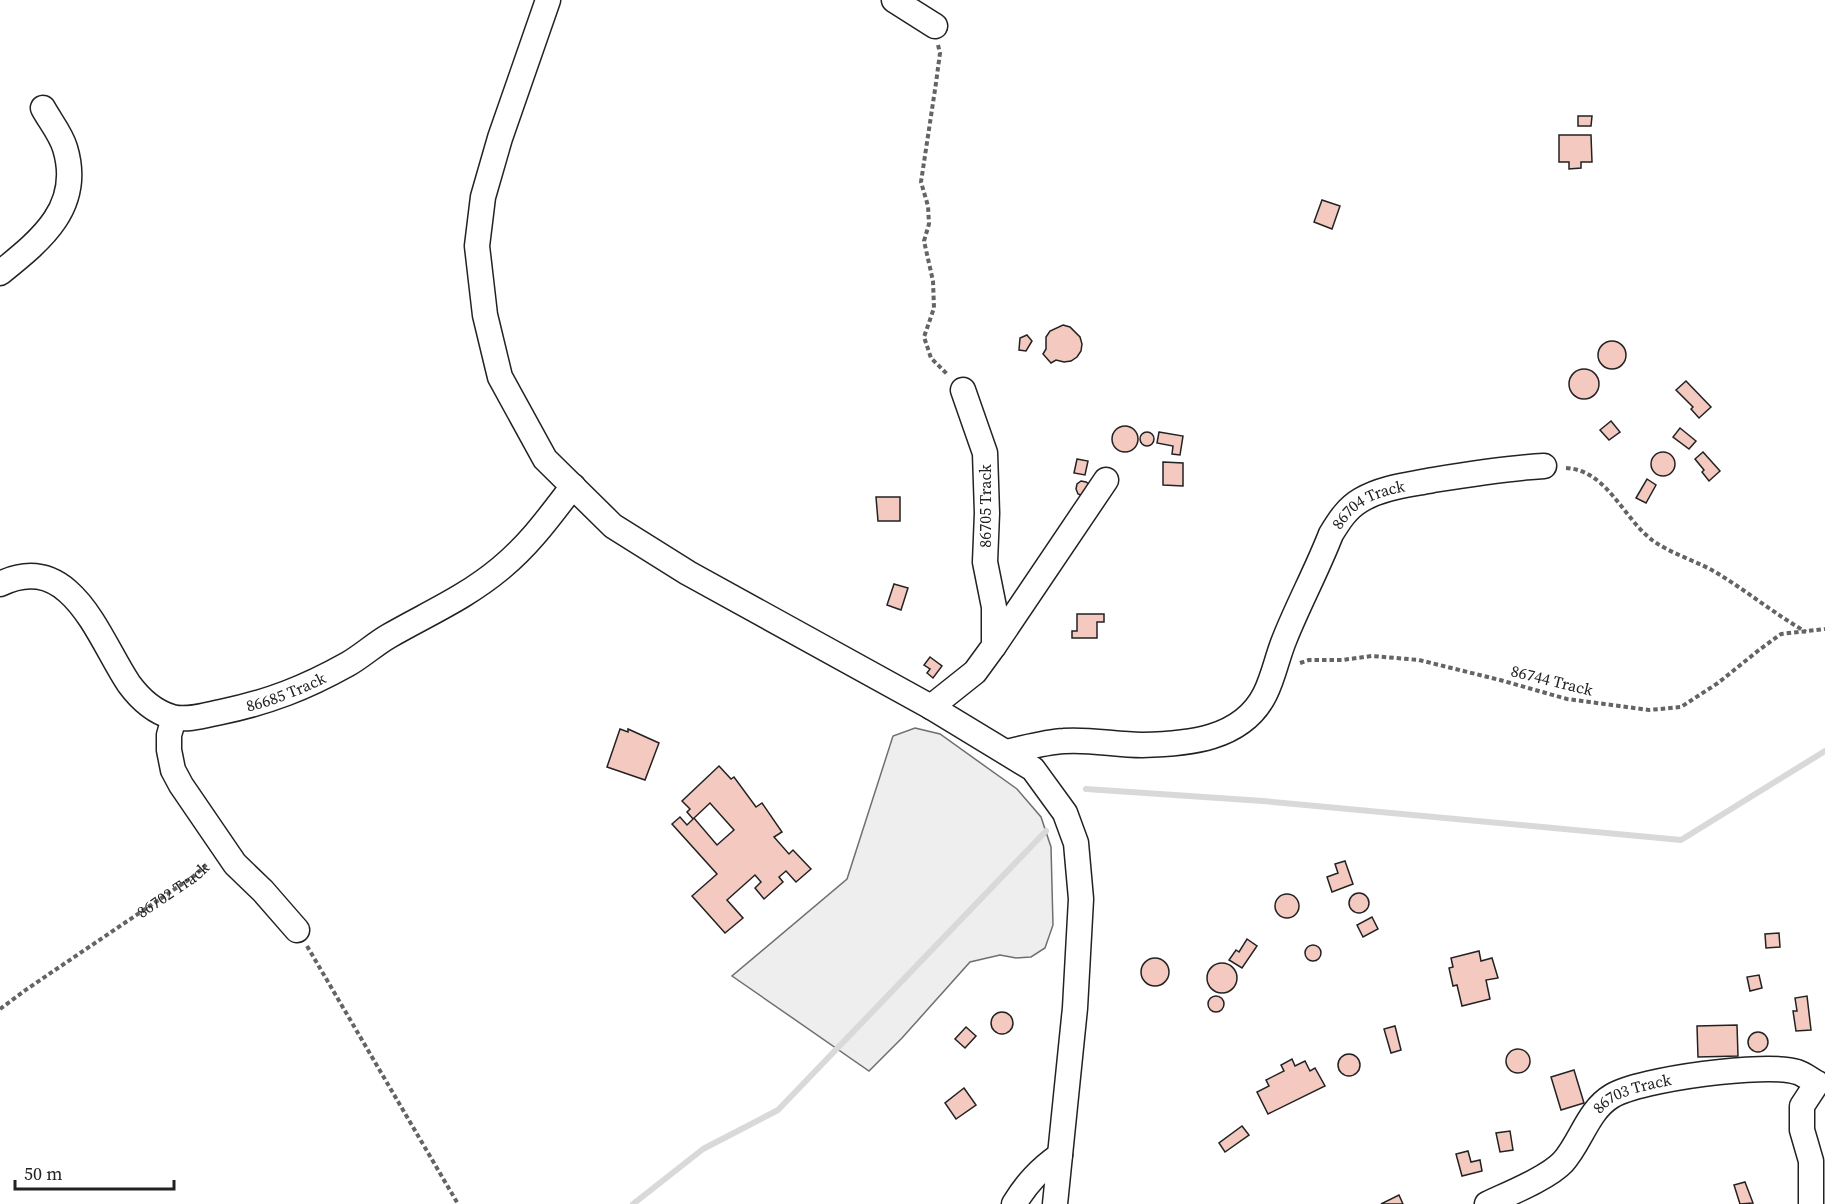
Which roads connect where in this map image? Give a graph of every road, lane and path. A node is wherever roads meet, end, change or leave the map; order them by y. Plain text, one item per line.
1 (548, 0) edge
2 (894, 0) edge
3 (935, 26) joint
4 (43, 108) dead end
5 (0, 273) edge
6 (963, 390) joint
7 (1544, 466) joint
8 (1106, 480) dead end
9 (573, 486) junction
10 (0, 584) edge
11 (1825, 629) edge
12 (1807, 632) junction
13 (994, 646) junction
14 (1298, 663) dead end
15 (931, 707) junction
16 (172, 726) junction
17 (1006, 752) junction
18 (211, 861) dead end
19 (297, 930) joint
20 (0, 1009) edge
21 (1060, 1155) junction
22 (458, 1204) edge
23 (1014, 1204) edge
24 (1055, 1204) edge
25 (1487, 1204) edge
26 (1811, 1204) edge

1 - 9 street
2 - 3 street
3 - 6 path
4 - 5 street
6 - 13 street, 86705 Track
7 - 12 path
7 - 17 street, 86704 Track
8 - 13 street
9 - 15 street
9 - 16 street, 86685 Track
10 - 16 street
11 - 12 path, 86744 Track
12 - 14 path, 86744 Track
13 - 15 street
15 - 17 street
16 - 19 street
17 - 21 street
18 - 20 path, 86702 Track
19 - 22 path
21 - 23 street
21 - 24 street
25 - 26 street, 86703 Track

